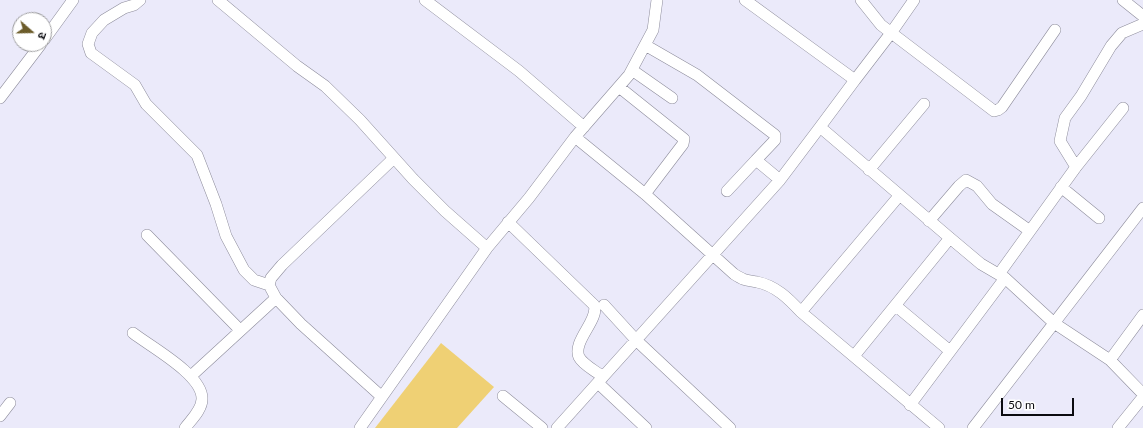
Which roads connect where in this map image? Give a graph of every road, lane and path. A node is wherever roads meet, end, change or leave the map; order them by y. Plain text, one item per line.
1 (73, 0) edge
2 (140, 0) edge
3 (218, 0) edge
4 (425, 0) edge
5 (657, 0) edge
6 (744, 0) edge
7 (861, 0) edge
8 (914, 0) edge
9 (1130, 2) edge
10 (1143, 16) edge
11 (1143, 24) edge
12 (52, 29) edge
13 (1055, 30) dead end
14 (891, 33) junction
15 (645, 45) junction
16 (35, 52) edge
17 (632, 70) junction
18 (855, 80) junction
19 (618, 87) junction
20 (0, 98) edge
21 (672, 98) dead end
22 (924, 104) dead end
23 (1123, 108) dead end
24 (820, 127) junction
25 (584, 128) junction
26 (575, 137) junction
27 (394, 158) junction
28 (756, 160) junction
29 (1076, 167) junction
30 (869, 170) junction
31 (780, 180) junction
32 (1061, 187) junction
33 (727, 191) dead end
34 (645, 194) junction
35 (899, 196) junction
36 (1143, 208) edge
37 (1099, 218) dead end
38 (929, 221) junction
39 (508, 222) junction
40 (1030, 231) junction
41 (147, 235) dead end
42 (950, 238) junction
43 (487, 248) junction
44 (712, 255) junction
45 (1002, 276) junction
46 (269, 285) junction
47 (276, 298) junction
48 (604, 305) dead end
49 (896, 306) junction
50 (801, 312) junction
51 (1143, 315) edge
52 (1054, 323) junction
53 (240, 330) junction
54 (133, 333) dead end
55 (636, 340) junction
56 (950, 351) junction
57 (854, 356) junction
58 (1110, 360) junction
59 (191, 376) junction
60 (600, 380) junction
61 (1143, 395) edge
62 (503, 396) dead end
63 (382, 397) junction
64 (10, 403) dead end
65 (910, 404) junction
66 (0, 416) edge
67 (185, 428) edge
68 (360, 428) edge
69 (542, 428) edge
70 (558, 428) edge
71 (646, 428) edge
72 (730, 428) edge
73 (939, 428) edge
74 (973, 428) edge
75 (1118, 428) edge

1 - 12 street
2 - 46 street
3 - 27 street
4 - 25 street
5 - 15 street
6 - 18 street
7 - 14 street
8 - 14 street
9 - 10 street
11 - 29 street
13 - 14 street
14 - 18 street
15 - 17 street
15 - 28 street
16 - 20 street
17 - 19 street
17 - 21 street
18 - 24 street
19 - 25 street
19 - 34 street
22 - 30 street
23 - 29 street
24 - 30 street
24 - 31 street
25 - 26 street
26 - 34 street
26 - 39 street
27 - 43 street
27 - 46 street
28 - 31 street
28 - 33 street
29 - 32 street
30 - 35 street
31 - 44 street
32 - 37 street
32 - 40 street
34 - 44 street
35 - 38 street
35 - 50 street
36 - 52 street
38 - 40 street
38 - 42 street
39 - 43 street
39 - 60 street
40 - 45 street
41 - 53 street
42 - 45 street
42 - 49 street
43 - 63 street
44 - 50 street
44 - 55 street
45 - 52 street
45 - 56 street
46 - 47 street
47 - 53 street
47 - 63 street
48 - 55 street
49 - 56 street
49 - 57 street
50 - 57 street
51 - 58 street
52 - 58 street
52 - 74 street
53 - 59 street
54 - 59 street
55 - 60 street
55 - 72 street
56 - 65 street
57 - 65 street
58 - 61 street
59 - 67 street
60 - 70 street
60 - 71 street
61 - 75 street
62 - 69 street
63 - 68 street
64 - 66 street
65 - 73 street

